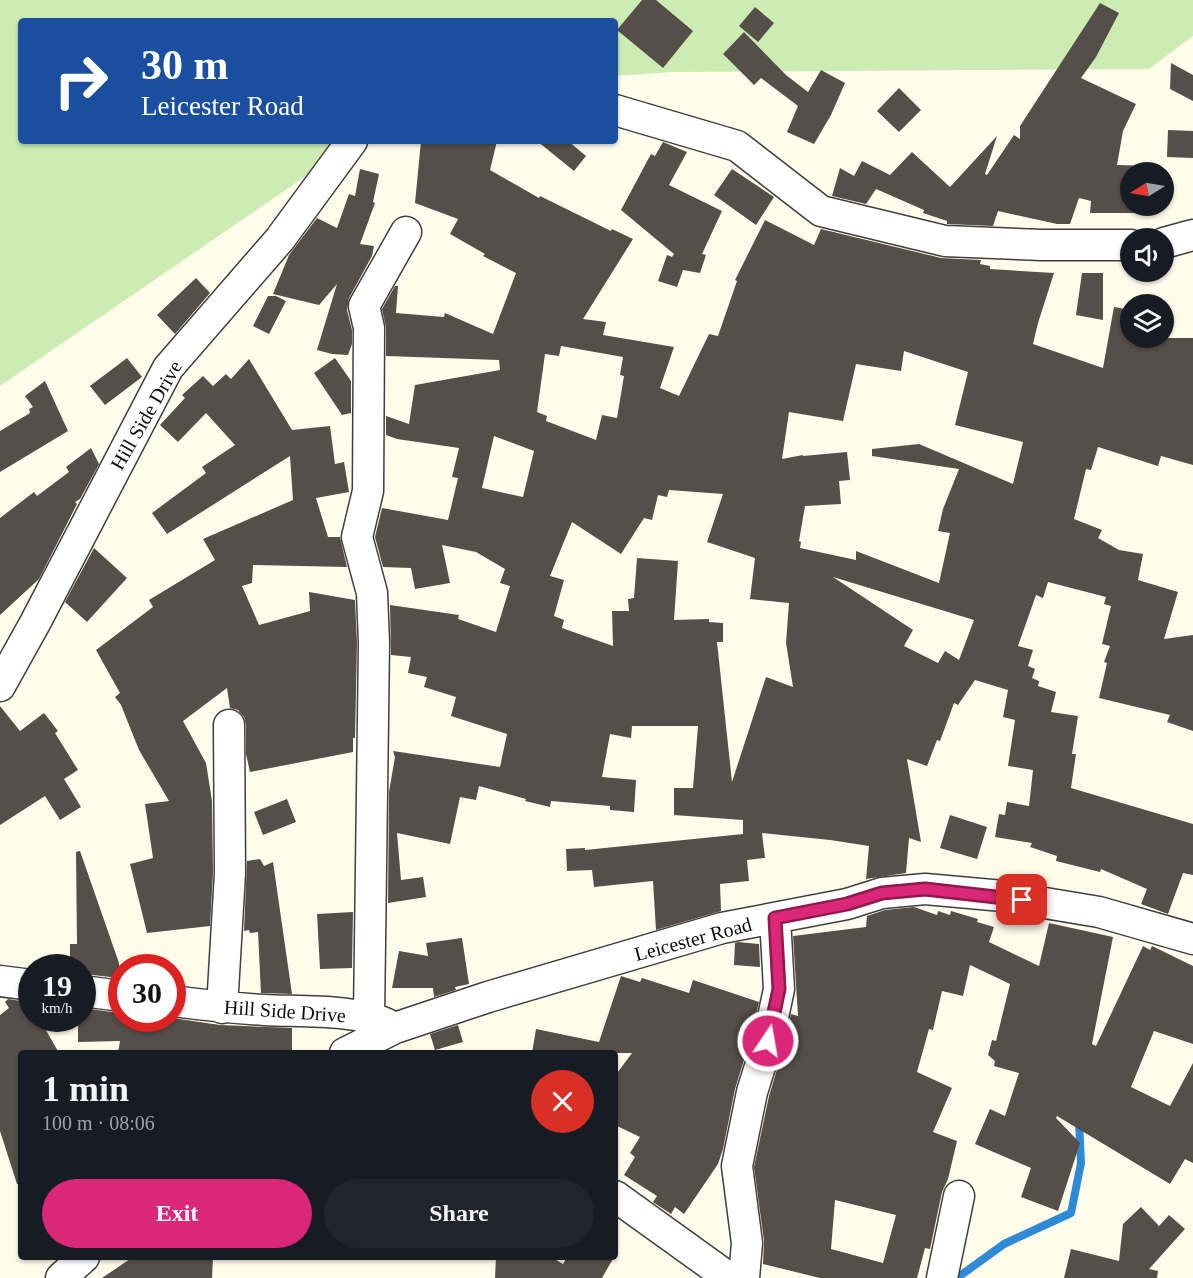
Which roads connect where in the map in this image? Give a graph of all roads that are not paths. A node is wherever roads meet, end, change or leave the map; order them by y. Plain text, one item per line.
1 (618, 111) edge
2 (350, 144) edge
3 (406, 232) dead end
4 (1193, 235) edge
5 (1174, 240) edge
6 (1120, 245) edge
7 (0, 686) edge
8 (229, 726) dead end
9 (775, 918) junction
10 (1193, 939) edge
11 (186, 1003) edge
12 (222, 1008) junction
13 (382, 1023) junction
14 (349, 1050) edge
15 (959, 1196) dead end
16 (618, 1198) edge
17 (81, 1260) edge
18 (61, 1278) edge
19 (729, 1278) edge
20 (744, 1278) edge
21 (942, 1278) edge

1 - 6 street
2 - 7 street, Hill Side Drive
3 - 13 street
4 - 5 street
8 - 12 street
9 - 10 street, Leicester Road
9 - 13 street, Leicester Road
9 - 20 street
11 - 12 street, Hill Side Drive
12 - 13 street, Hill Side Drive
13 - 14 street, Leicester Road
15 - 21 street
16 - 19 street
17 - 18 street

